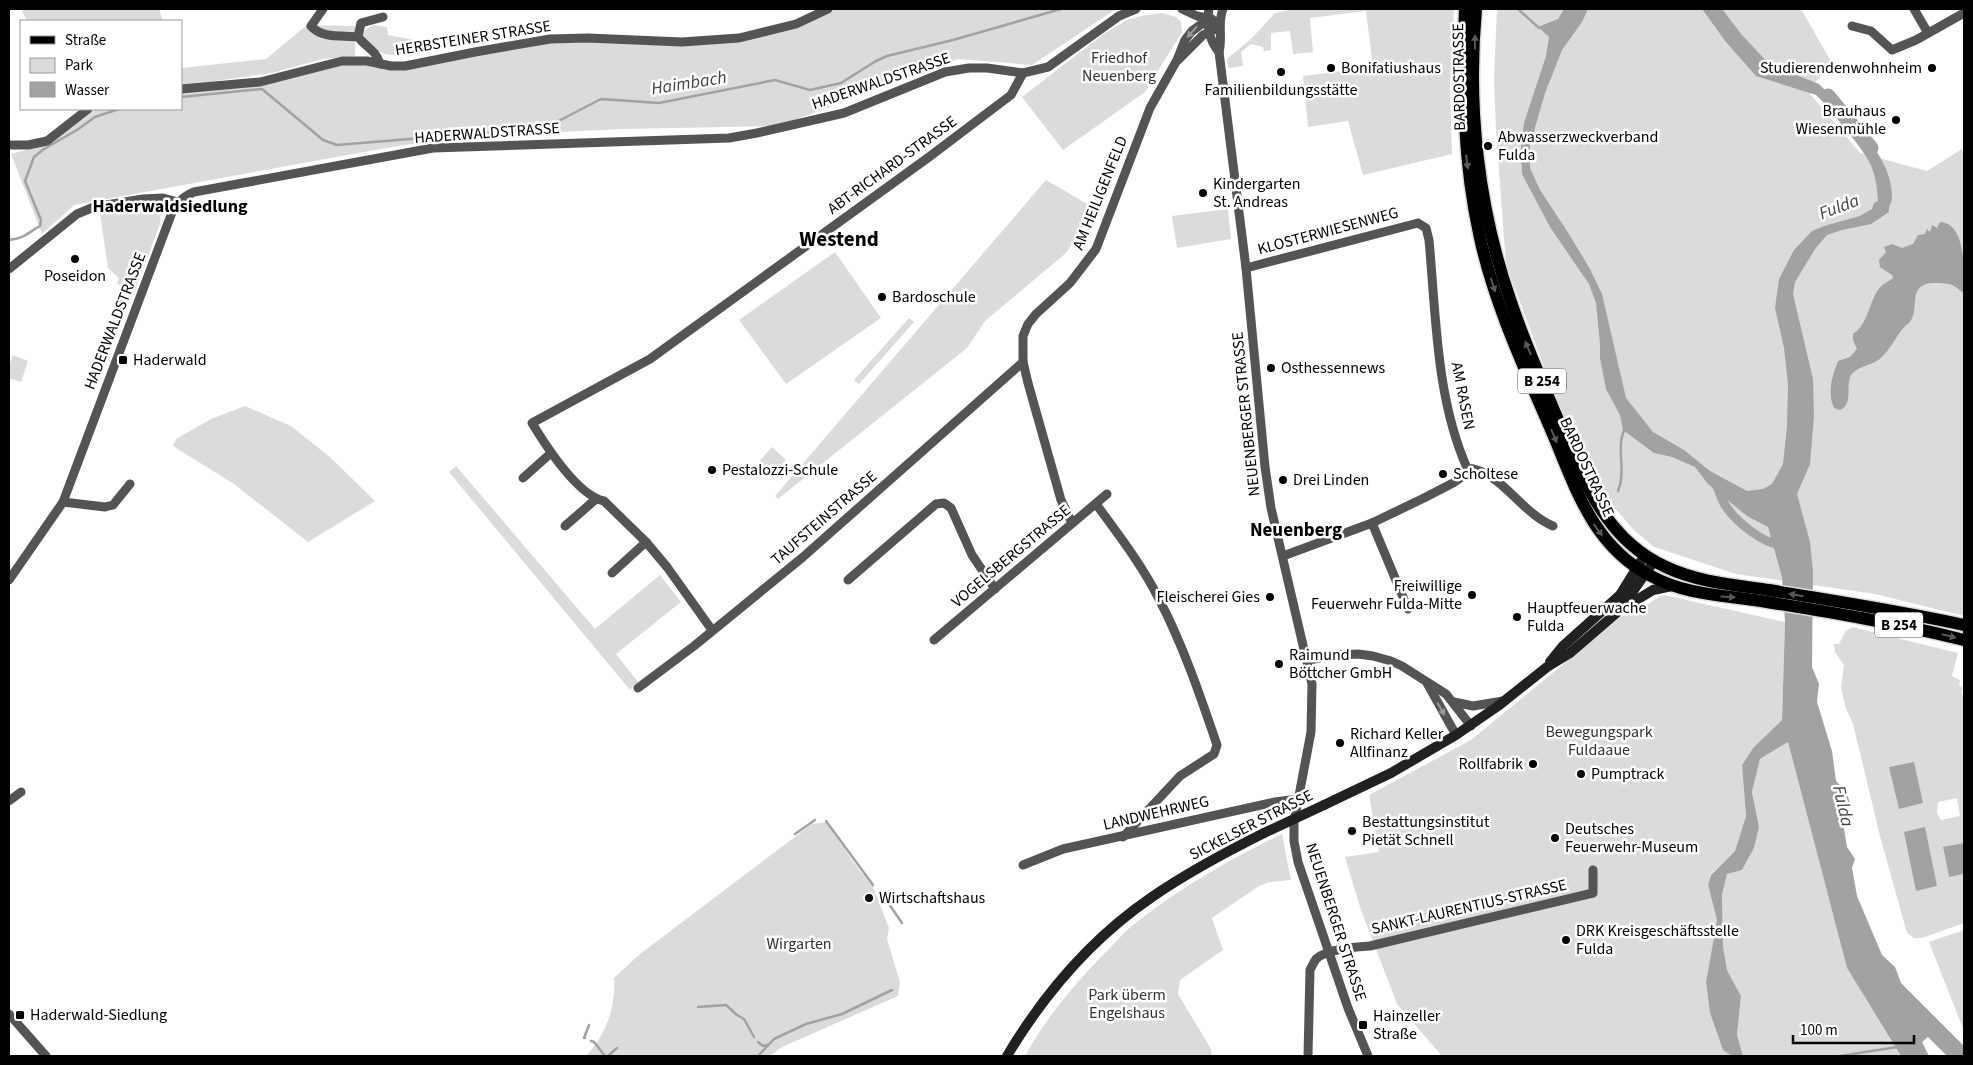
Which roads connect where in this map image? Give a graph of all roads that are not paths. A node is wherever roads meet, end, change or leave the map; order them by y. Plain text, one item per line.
1 (323, 9) edge
2 (828, 9) edge
3 (1136, 9) edge
4 (1182, 9) edge
5 (1465, 9) edge
6 (1476, 9) edge
7 (1914, 9) edge
8 (1208, 13) edge
9 (1964, 13) edge
10 (383, 17) dead end
11 (1221, 18) edge
12 (1852, 26) dead end
13 (1209, 32) junction
14 (1928, 33) junction
15 (358, 37) junction
16 (1219, 52) junction
17 (1178, 60) junction
18 (380, 64) junction
19 (1023, 73) junction
20 (182, 89) edge
21 (87, 110) edge
22 (9, 145) edge
23 (178, 202) junction
24 (1418, 223) joint
25 (1246, 268) junction
26 (9, 269) edge
27 (1023, 362) junction
28 (551, 453) junction
29 (1467, 468) junction
30 (523, 478) dead end
31 (130, 484) dead end
32 (1107, 494) dead end
33 (596, 499) junction
34 (63, 502) junction
35 (1096, 504) junction
36 (1372, 522) junction
37 (1072, 524) junction
38 (565, 526) dead end
39 (1553, 526) dead end
40 (646, 542) junction
41 (1283, 556) junction
42 (1650, 558) junction
43 (1642, 570) junction
44 (612, 573) dead end
45 (9, 580) edge
46 (848, 580) dead end
47 (1673, 586) junction
48 (995, 589) junction
49 (1758, 595) junction
50 (1833, 607) junction
51 (1408, 609) dead end
52 (1620, 610) junction
53 (1964, 625) edge
54 (712, 630) junction
55 (934, 640) dead end
56 (1964, 640) edge
57 (1308, 660) junction
58 (1547, 667) junction
59 (1427, 683) junction
60 (638, 688) dead end
61 (1505, 701) junction
62 (1454, 702) junction
63 (1471, 726) junction
64 (1456, 735) junction
65 (21, 792) dead end
66 (1298, 799) junction
67 (9, 801) edge
68 (1123, 837) junction
69 (1023, 865) dead end
70 (1594, 870) dead end
71 (1329, 953) junction
72 (9, 1014) edge
73 (46, 1056) edge
74 (1007, 1056) edge
75 (1308, 1056) edge
76 (1368, 1056) edge

1 - 15 street
2 - 18 street, HERBSTEINER STRASSE
3 - 19 street
4 - 8 street
5 -> 43 main road, BARDOSTRASSE / B 254
42 -> 6 main road, BARDOSTRASSE / B 254
7 - 14 street
8 - 11 street
8 - 13 street, NEUENBERGER STRASSE
8 -> 17 street, AM HEILIGENFELD
9 - 14 street
10 - 15 street
11 - 13 street, AM HEILIGENFELD
11 - 16 street, NEUENBERGER STRASSE
12 - 14 street
13 - 16 street, NEUENBERGER STRASSE
13 - 17 street, AM HEILIGENFELD
15 - 18 street
16 - 25 street, NEUENBERGER STRASSE
17 - 27 street, AM HEILIGENFELD
18 - 20 street, HERBSTEINER STRASSE
19 - 23 street, HADERWALDSTRASSE
19 - 28 street, ABT-RICHARD-STRASSE
21 - 22 street
23 - 26 street
23 - 34 street, HADERWALDSTRASSE
24 - 25 street, KLOSTERWIESENWEG
24 - 29 street, AM RASEN
25 - 41 street, NEUENBERGER STRASSE
27 - 37 street, AM HEILIGENFELD
27 - 54 street, TAUFSTEINSTRASSE
28 - 30 street
28 - 33 street
29 - 36 street
29 - 39 street
31 - 34 street
32 - 35 street, VOGELSBERGSTRASSE
33 - 38 street
33 - 40 street
34 - 45 street, HADERWALDSTRASSE
35 - 37 street, VOGELSBERGSTRASSE
35 - 68 street
36 - 41 street
36 - 51 street
37 - 48 street, VOGELSBERGSTRASSE
40 - 44 street
40 - 54 street
41 - 57 street, NEUENBERGER STRASSE
42 - 43 main road, SICKELSER STRASSE
42 - 49 main road, BARDOSTRASSE / B 254
43 - 47 main road, BARDOSTRASSE / B 254
43 - 52 main road, SICKELSER STRASSE
43 - 58 main road, SICKELSER STRASSE
46 - 48 street
47 -> 49 main road, BARDOSTRASSE / B 254
47 - 52 main road
48 - 55 street, VOGELSBERGSTRASSE
49 - 50 main road, BARDOSTRASSE / B 254
50 - 53 main road, BARDOSTRASSE / B 254
50 -> 56 main road, BARDOSTRASSE / B 254
52 - 58 main road, SICKELSER STRASSE
54 - 60 street, TAUFSTEINSTRASSE
57 - 59 street
57 - 66 street, NEUENBERGER STRASSE
58 - 61 main road, SICKELSER STRASSE
59 - 62 street
59 -> 64 street
61 - 62 street
61 - 63 main road, SICKELSER STRASSE
62 - 63 street
63 - 64 main road, SICKELSER STRASSE
64 - 74 main road, SICKELSER STRASSE, bridge
65 - 67 street
66 - 68 street, LANDWEHRWEG
66 - 71 street, NEUENBERGER STRASSE
68 - 69 street, LANDWEHRWEG
70 - 71 street, SANKT-LAURENTIUS-STRASSE
71 - 75 street
71 - 76 street, NEUENBERGER STRASSE
72 - 73 street

